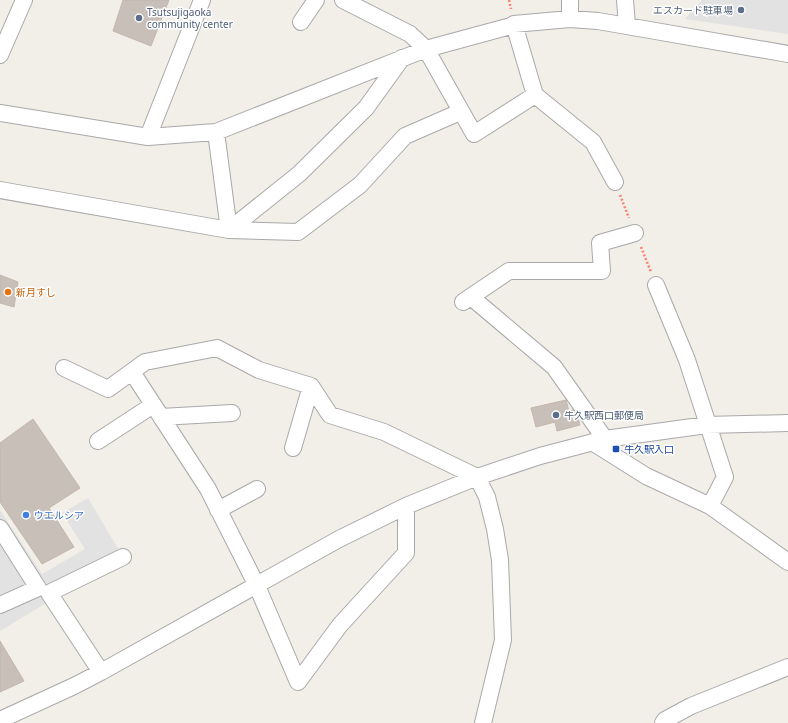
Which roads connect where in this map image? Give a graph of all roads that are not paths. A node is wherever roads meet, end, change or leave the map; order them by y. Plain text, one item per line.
1 (24, 0) edge
2 (202, 0) edge
3 (316, 0) edge
4 (343, 0) edge
5 (570, 0) edge
6 (625, 0) edge
7 (570, 19) junction
8 (301, 22) dead end
9 (514, 24) junction
10 (627, 25) junction
11 (426, 49) junction
12 (788, 54) edge
13 (0, 55) edge
14 (402, 58) junction
15 (535, 95) junction
16 (460, 112) junction
17 (0, 113) edge
18 (216, 132) junction
19 (148, 137) junction
20 (615, 182) dead end
21 (0, 190) edge
22 (229, 230) junction
23 (635, 233) dead end
24 (656, 285) dead end
25 (64, 368) dead end
26 (132, 372) junction
27 (311, 386) junction
28 (157, 411) junction
29 (232, 413) dead end
30 (788, 423) edge
31 (707, 424) junction
32 (598, 440) junction
33 (98, 441) dead end
34 (293, 448) dead end
35 (477, 477) junction
36 (257, 489) dead end
37 (406, 506) junction
38 (710, 506) junction
39 (218, 510) junction
40 (0, 528) edge
41 (123, 558) dead end
42 (788, 562) edge
43 (257, 586) junction
44 (0, 605) edge
45 (788, 667) edge
46 (102, 672) junction
47 (0, 720) edge
48 (483, 723) edge
49 (663, 723) edge

1 - 13 street
2 - 19 street
3 - 8 street
4 - 11 street
5 - 7 street
6 - 10 street
7 - 9 street
7 - 10 street
9 - 11 street
9 - 15 street
10 - 12 street
11 - 14 street
11 - 16 street
14 - 18 street
14 - 22 street
15 - 16 street
15 - 20 street
16 - 22 street
17 - 19 street
18 - 19 street
18 - 22 street
21 - 22 street
23 - 32 street
24 - 31 street
25 - 26 street
26 - 27 street
26 - 28 street
27 - 34 street
27 - 35 street
28 - 29 street
28 - 33 street
28 - 39 street
30 - 31 street
31 - 32 street
31 - 38 street
32 - 35 street
32 - 38 street
35 - 37 street
35 - 48 street
36 - 39 street
37 - 43 street
37 - 43 street
38 - 42 street
39 - 43 street
40 - 44 street
41 - 46 street
43 - 46 street
45 - 49 street
46 - 47 street

